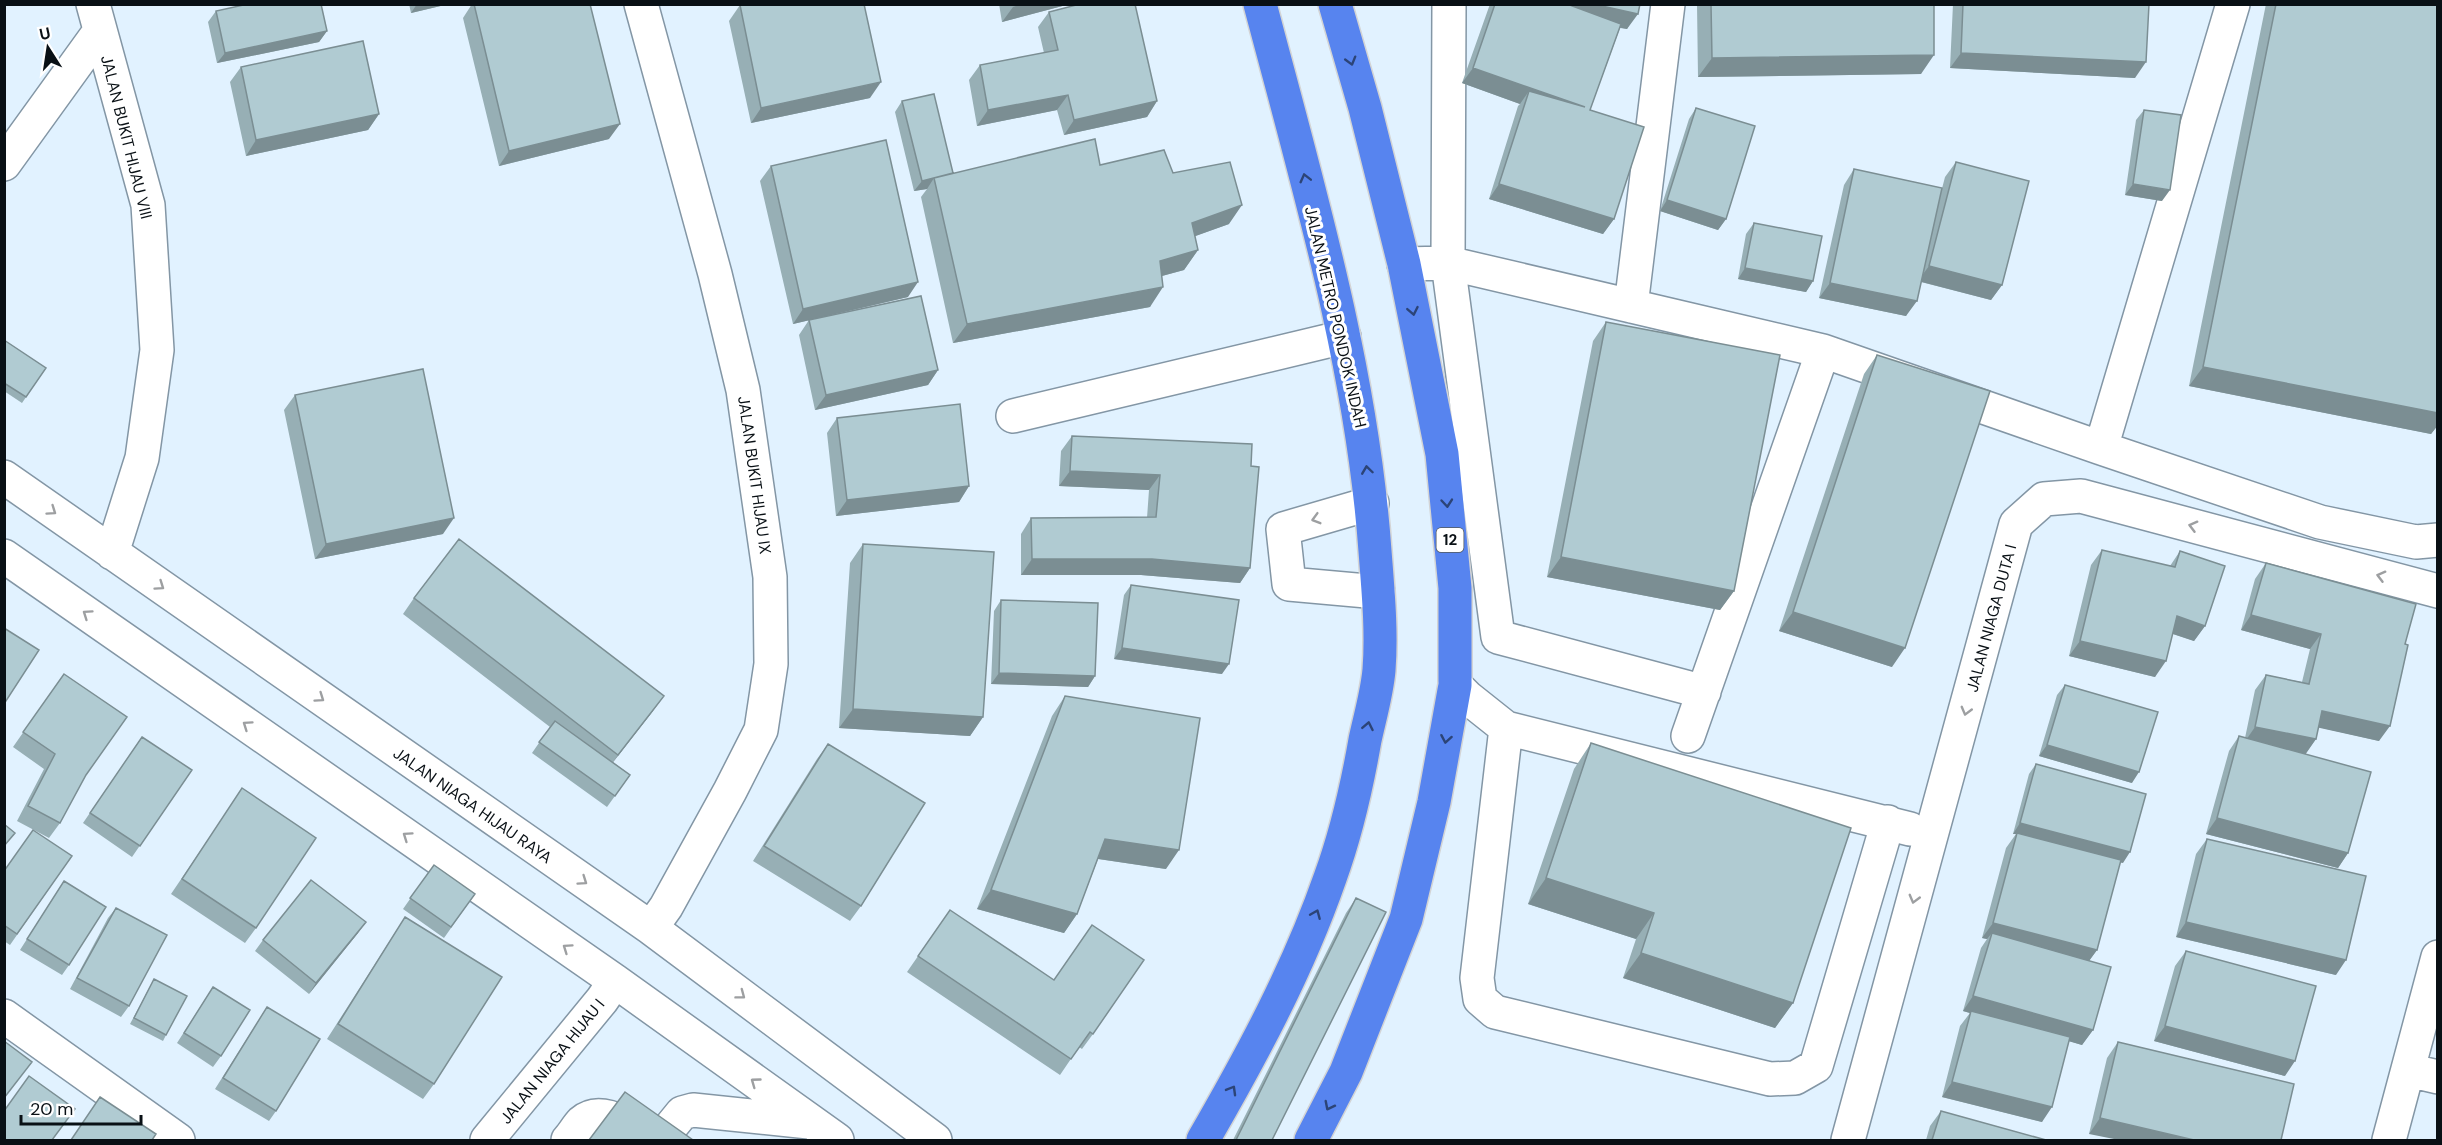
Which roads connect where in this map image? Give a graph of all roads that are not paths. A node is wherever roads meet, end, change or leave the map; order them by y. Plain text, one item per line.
1 (641, 4) edge
2 (1260, 4) edge
3 (1335, 4) edge
4 (1449, 4) edge
5 (1668, 4) edge
6 (2233, 4) edge
7 (97, 18) edge
8 (4, 164) edge
9 (1448, 263) junction
10 (1404, 264) junction
11 (1631, 306) junction
12 (1344, 337) junction
13 (1823, 351) junction
14 (1013, 416) dead end
15 (2101, 448) junction
16 (4, 477) edge
17 (1372, 503) junction
18 (2438, 540) edge
19 (111, 553) junction
20 (4, 556) edge
21 (2438, 591) edge
22 (1378, 592) junction
23 (1455, 684) junction
24 (1704, 692) junction
25 (1506, 728) junction
26 (1688, 736) dead end
27 (1885, 833) junction
28 (1928, 847) junction
29 (651, 928) junction
30 (2438, 957) edge
31 (615, 981) junction
32 (4, 1016) edge
33 (2422, 1074) edge
34 (810, 1122) junction
35 (178, 1140) edge
36 (487, 1140) edge
37 (568, 1140) edge
38 (659, 1140) edge
39 (837, 1140) edge
40 (935, 1140) edge
41 (1203, 1140) edge
42 (1311, 1140) edge
43 (1848, 1140) edge
44 (2390, 1140) edge

1 - 29 street, JALAN BUKIT HIJAU IX
12 -> 2 highway, JALAN METRO PONDOK INDAH
3 -> 10 highway, 12
4 - 9 street
5 - 11 street
6 - 15 street
7 - 8 street
7 - 19 street, JALAN BUKIT HIJAU VIII
9 - 10 street
9 - 11 street
9 - 24 street
10 -> 23 highway, 12
11 - 13 street
12 - 14 street
17 -> 12 highway, JALAN METRO PONDOK INDAH
13 - 15 street
13 - 24 street
15 - 18 street
16 -> 19 street, JALAN NIAGA HIJAU RAYA
17 - 22 highway, JALAN METRO PONDOK INDAH
17 -> 22 street
19 -> 29 street, JALAN NIAGA HIJAU RAYA
31 -> 20 street
21 -> 28 street, JALAN NIAGA DUTA I
41 -> 22 highway, JALAN METRO PONDOK INDAH
23 - 25 street
23 -> 42 highway, 12
24 - 26 street
25 - 27 street
25 - 27 street
27 - 28 street
28 -> 43 street, JALAN NIAGA DUTA I
29 -> 40 street, JALAN NIAGA HIJAU RAYA
30 - 33 street
34 -> 31 street
31 - 36 street, JALAN NIAGA HIJAU I
32 - 35 street
33 - 44 street
34 - 38 street
34 - 39 street
37 - 38 street

